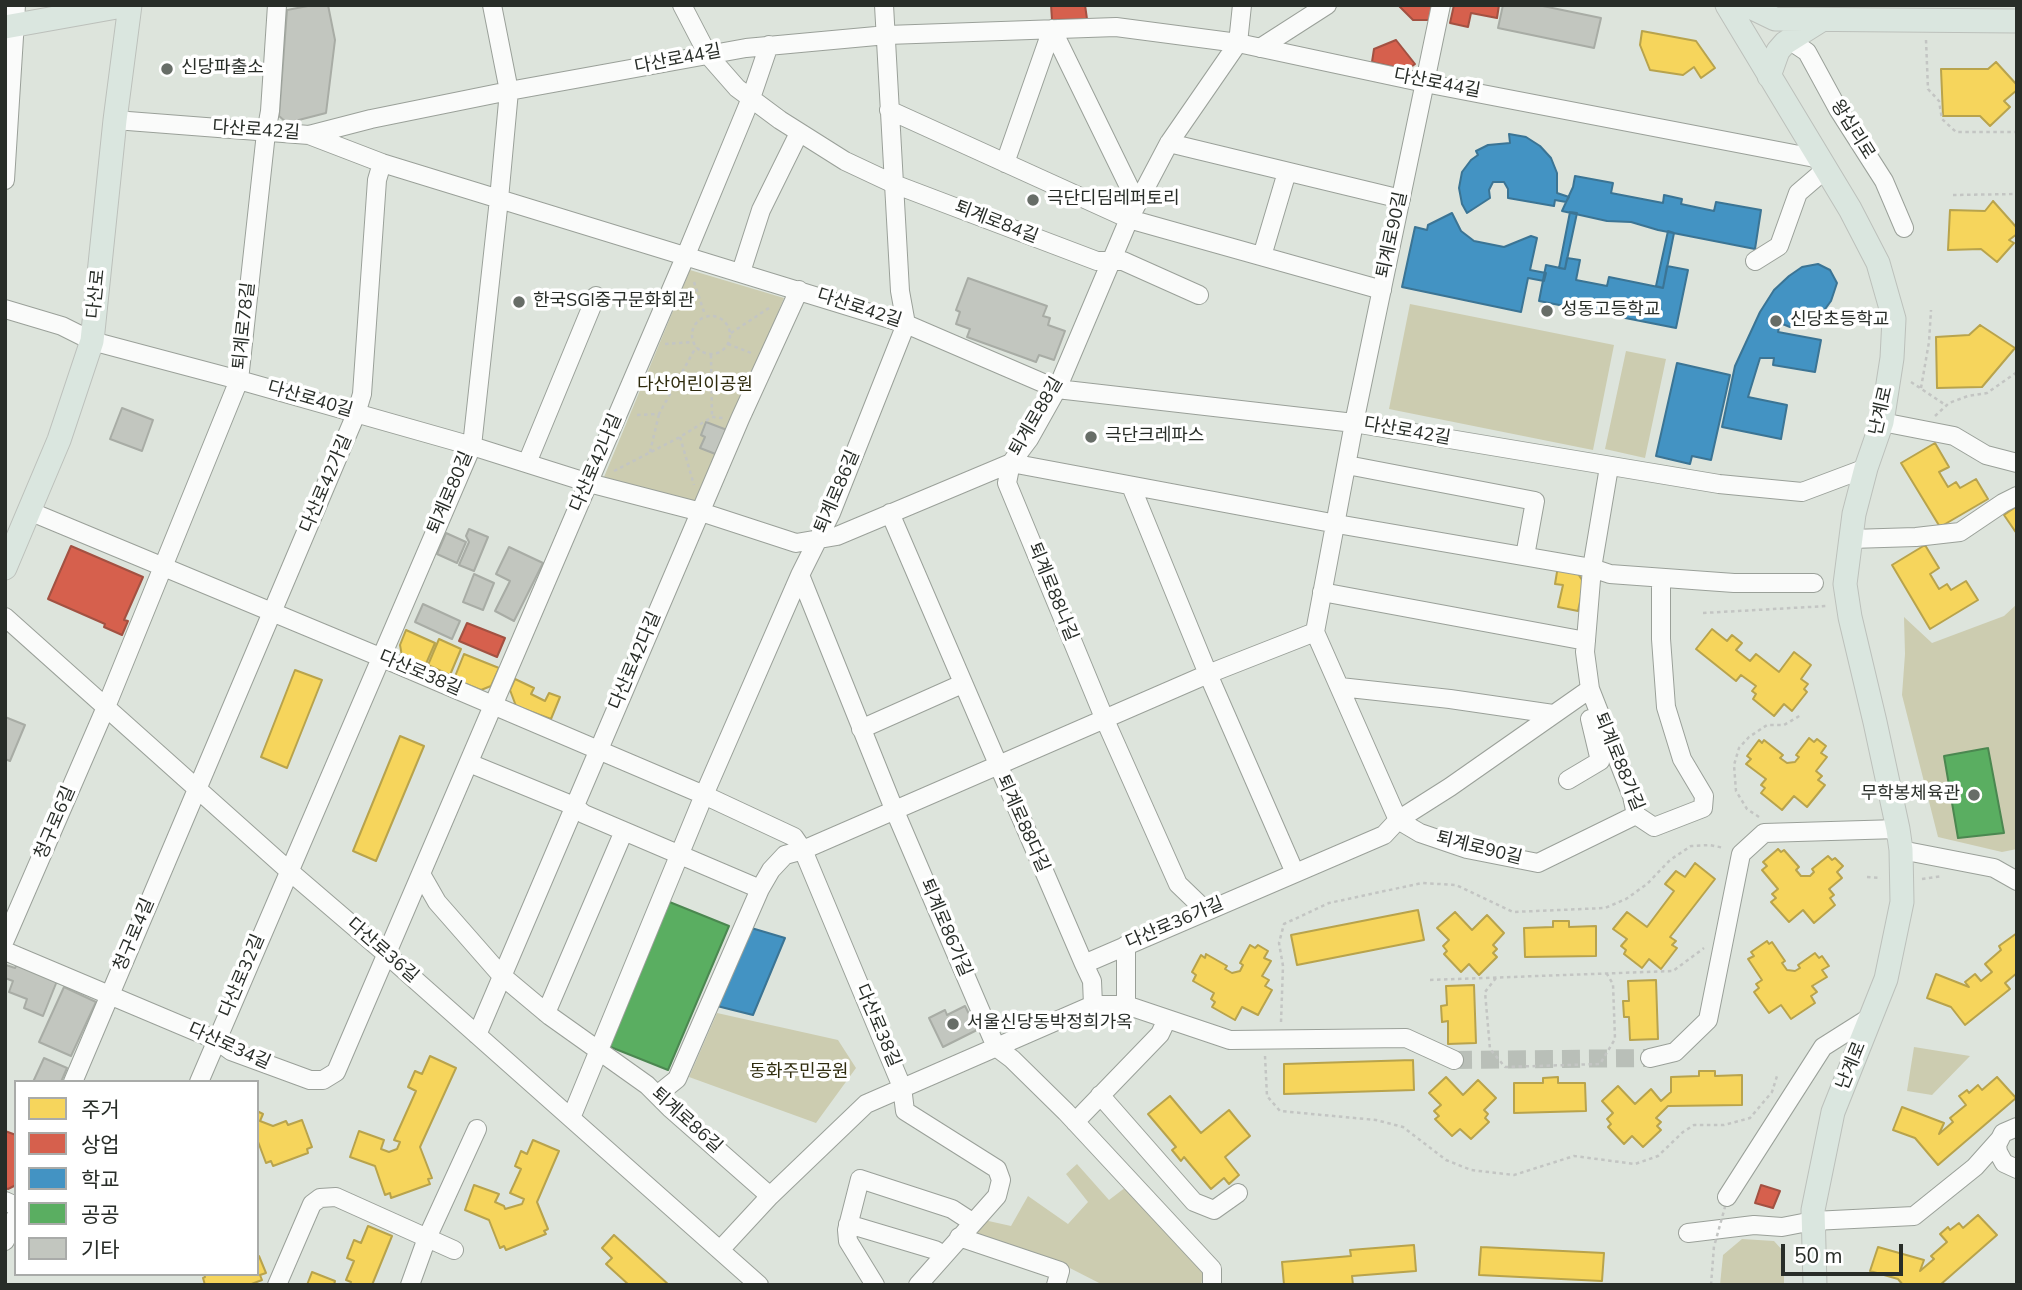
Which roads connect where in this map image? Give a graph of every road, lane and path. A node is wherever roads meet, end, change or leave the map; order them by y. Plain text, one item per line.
1 (129, 5) edge
2 (277, 5) edge
3 (492, 5) edge
4 (681, 5) edge
5 (884, 5) edge
6 (1242, 5) edge
7 (1327, 5) edge
8 (1441, 5) edge
9 (1727, 5) edge
10 (1746, 5) edge
11 (12, 19) edge
12 (1820, 21) junction
13 (2017, 21) edge
14 (1052, 29) junction
15 (887, 35) junction
16 (1789, 40) junction
17 (1926, 40) dead end
18 (1238, 43) junction
19 (769, 45) junction
20 (1259, 48) junction
21 (708, 55) junction
22 (1769, 76) junction
23 (1425, 83) junction
24 (509, 91) junction
25 (751, 98) junction
26 (889, 110) junction
27 (115, 120) junction
28 (266, 132) junction
29 (2017, 132) edge
30 (799, 133) junction
31 (309, 135) junction
32 (1169, 143) junction
33 (382, 163) junction
34 (1005, 163) junction
35 (1823, 164) junction
36 (1287, 172) junction
37 (5, 180) edge
38 (894, 184) junction
39 (2017, 194) edge
40 (1953, 195) dead end
41 (499, 199) junction
42 (1401, 200) junction
43 (1133, 211) junction
44 (1904, 228) dead end
45 (686, 255) junction
46 (1262, 256) junction
47 (1111, 260) junction
48 (1755, 261) dead end
49 (741, 272) junction
50 (799, 290) junction
51 (1382, 290) junction
52 (1199, 295) dead end
53 (596, 296) dead end
54 (774, 306) dead end
55 (5, 310) edge
56 (1931, 310) dead end
57 (705, 316) junction
58 (906, 324) junction
59 (731, 334) junction
60 (92, 341) junction
61 (693, 342) junction
62 (728, 344) junction
63 (648, 346) junction
64 (696, 347) junction
65 (711, 355) junction
66 (767, 362) junction
67 (2017, 372) edge
68 (239, 380) junction
69 (1911, 382) dead end
70 (1921, 388) junction
71 (1057, 390) junction
72 (1947, 406) junction
73 (356, 414) junction
74 (659, 414) junction
75 (618, 415) junction
76 (1935, 416) dead end
77 (712, 417) junction
78 (740, 419) junction
79 (1882, 422) junction
80 (1354, 423) junction
81 (680, 437) junction
82 (472, 446) junction
83 (650, 453) junction
84 (527, 463) junction
85 (1011, 463) junction
86 (2017, 463) edge
87 (1347, 465) junction
88 (1609, 467) junction
89 (1866, 468) junction
90 (589, 483) junction
91 (1131, 486) junction
92 (2017, 496) edge
93 (29, 511) junction
94 (701, 512) junction
95 (890, 513) junction
96 (1336, 524) junction
97 (1851, 539) junction
98 (818, 540) junction
99 (1525, 556) junction
100 (164, 566) junction
101 (5, 568) edge
102 (1592, 568) junction
103 (800, 575) junction
104 (1661, 578) junction
105 (1814, 583) dead end
106 (1322, 592) junction
107 (1827, 606) dead end
108 (273, 612) junction
109 (1703, 613) dead end
110 (5, 617) edge
111 (1315, 632) junction
112 (1586, 641) junction
113 (380, 657) junction
114 (1209, 674) junction
115 (962, 684) junction
116 (1340, 687) junction
117 (1585, 692) junction
118 (494, 706) junction
119 (106, 707) junction
120 (1553, 714) junction
121 (1801, 715) dead end
122 (1105, 720) junction
123 (861, 729) junction
124 (597, 751) junction
125 (470, 763) junction
126 (997, 766) junction
127 (1568, 780) dead end
128 (198, 788) junction
129 (704, 795) junction
130 (573, 806) junction
131 (894, 809) junction
132 (1636, 815) junction
133 (1759, 817) dead end
134 (1398, 820) junction
135 (624, 831) junction
136 (1900, 839) junction
137 (803, 849) junction
138 (1731, 849) dead end
139 (680, 854) junction
140 (288, 870) junction
141 (1295, 873) junction
142 (421, 874) junction
143 (2016, 879) edge
144 (760, 888) junction
145 (1205, 911) junction
146 (5, 940) edge
147 (1709, 943) dead end
148 (1126, 945) junction
149 (5, 951) edge
150 (386, 954) junction
151 (1084, 964) junction
152 (1607, 974) junction
153 (501, 975) junction
154 (1496, 978) junction
155 (1430, 980) dead end
156 (110, 996) junction
157 (1093, 1005) junction
158 (1126, 1005) junction
159 (546, 1013) junction
160 (1872, 1016) junction
161 (1167, 1019) junction
162 (1280, 1026) dead end
163 (477, 1035) junction
164 (216, 1040) junction
165 (996, 1047) junction
166 (1264, 1049) dead end
167 (599, 1050) junction
168 (1650, 1058) tunnel mouth
169 (1454, 1060) tunnel mouth
170 (1777, 1076) dead end
171 (74, 1080) edge
172 (200, 1080) edge
173 (902, 1087) junction
174 (657, 1095) junction
175 (1100, 1095) junction
176 (571, 1118) junction
177 (1075, 1122) junction
178 (2016, 1127) edge
179 (477, 1129) dead end
180 (2000, 1139) junction
181 (1975, 1167) junction
182 (2013, 1168) edge
183 (1238, 1193) dead end
184 (770, 1196) junction
185 (1726, 1202) joint
186 (14, 1221) edge
187 (1813, 1221) junction
188 (972, 1222) junction
189 (848, 1232) junction
190 (1688, 1233) dead end
191 (959, 1237) junction
192 (427, 1238) junction
193 (5, 1241) edge
194 (454, 1250) dead end
195 (720, 1250) junction
196 (944, 1255) junction
197 (1058, 1278) edge
198 (927, 1281) edge
199 (277, 1285) edge
200 (410, 1285) edge
201 (759, 1285) edge
202 (875, 1285) edge
203 (1212, 1285) edge
204 (1711, 1285) edge
205 (1815, 1285) edge

1 - 11 main road
1 - 27 main road, 다산로
2 - 28 street, 퇴계로78길
3 - 24 street, 퇴계로80길
4 - 21 street, 퇴계로84길
5 - 15 street
6 - 18 street, 퇴계로88길
7 - 20 street
8 - 23 street, 퇴계로90길
9 - 22 main road, 난계로
10 - 12 main road
11 - 37 street
12 - 13 main road
12 - 16 main road
14 - 15 street, 다산로44길
14 - 18 street, 다산로44길
14 - 34 street
14 - 43 street
15 - 19 street, 다산로44길
15 - 26 street
16 - 22 main road
16 - 44 street, 왕십리로
17 - 29 path
18 - 20 street, 다산로44길
18 - 32 street, 퇴계로88길
19 - 21 street, 다산로44길
19 - 25 street, 다산로42나길
20 - 23 street, 다산로44길
21 - 24 street, 다산로44길
21 - 25 street, 퇴계로84길
22 - 35 main road, 난계로
23 - 35 street, 다산로44길
23 - 42 street, 퇴계로90길
24 - 31 street, 다산로44길
24 - 41 street, 퇴계로80길
25 - 30 street, 퇴계로84길
25 - 45 street, 다산로42나길
26 - 34 street
26 - 38 street
27 - 28 street, 다산로42길
27 - 60 main road, 다산로
28 - 31 street, 다산로42길
28 - 68 street, 퇴계로78길
30 - 38 street, 퇴계로84길
30 - 49 street
31 - 33 street, 다산로42길
32 - 36 street
32 - 43 street, 퇴계로88길
33 - 41 street, 다산로42길
33 - 73 street, 다산로42가길
34 - 43 street
35 - 48 street
35 - 79 main road, 난계로
36 - 42 street
36 - 46 street
38 - 47 street, 퇴계로84길
38 - 58 street
39 - 40 path
41 - 45 street, 다산로42길
41 - 82 street, 퇴계로80길
42 - 51 street, 퇴계로90길
43 - 46 street
43 - 47 street, 퇴계로88길
45 - 49 street, 다산로42길
45 - 57 path
45 - 63 street, 다산로42나길
46 - 51 street
47 - 52 street, 퇴계로84길
47 - 71 street, 퇴계로88길
49 - 50 street, 다산로42길
50 - 58 street, 다산로42길
50 - 66 street, 다산로42다길
51 - 80 street, 퇴계로90길
53 - 84 street
54 - 59 path
55 - 60 street, 다산로40길
56 - 70 path
57 - 59 path
57 - 61 path
58 - 71 street, 다산로42길
58 - 98 street, 퇴계로86길
59 - 62 path
60 - 68 street, 다산로40길
60 - 93 main road, 다산로
61 - 63 path
61 - 64 path
62 - 65 path
62 - 66 path
63 - 75 street, 다산로42나길
64 - 65 path
64 - 74 path
65 - 77 path
66 - 78 street, 다산로42다길
67 - 72 path
68 - 73 street, 다산로40길
68 - 100 street, 퇴계로78길
69 - 70 path
70 - 72 path
71 - 80 street, 다산로42길
71 - 85 street, 퇴계로88길
72 - 76 path
73 - 82 street, 다산로40길
73 - 108 street, 다산로42가길
74 - 75 path
74 - 83 path
75 - 90 street, 다산로42나길
77 - 78 path
77 - 81 path
78 - 94 street, 다산로42다길
79 - 86 street
79 - 89 main road, 난계로
80 - 87 street, 퇴계로90길
80 - 88 street, 다산로42길
81 - 83 path
81 - 94 path
82 - 84 street, 다산로40길
82 - 113 street, 퇴계로80길
83 - 90 path
84 - 90 street, 다산로40길
85 - 91 street
85 - 95 street, 퇴계로88길
85 - 122 street, 퇴계로88나길
87 - 96 street, 퇴계로90길
87 - 99 street
88 - 89 street, 다산로42길
88 - 102 street
89 - 97 main road, 난계로
90 - 94 street, 다산로40길
90 - 118 street, 다산로42나길
91 - 96 street
91 - 114 street
92 - 97 street
93 - 100 street, 다산로38길
93 - 101 main road, 다산로
94 - 98 street, 다산로40길
94 - 124 street, 다산로42다길
95 - 98 street, 퇴계로88길
95 - 115 street, 퇴계로88다길
96 - 99 street
96 - 106 street, 퇴계로90길
97 - 136 main road, 난계로
98 - 103 street, 퇴계로86길
99 - 102 street
100 - 108 street, 다산로38길
100 - 119 street, 퇴계로78길
102 - 104 street
102 - 112 street, 퇴계로88가길
103 - 123 street, 퇴계로86가길
103 - 129 street, 퇴계로86길
104 - 105 street
104 - 132 street, 퇴계로88가길
106 - 111 street, 퇴계로90길
106 - 112 street
107 - 109 path
108 - 113 street, 다산로38길
108 - 128 street, 다산로42가길
110 - 119 street, 다산로36길
111 - 114 street
111 - 116 street
112 - 117 street, 퇴계로88가길
113 - 118 street, 다산로38길
113 - 140 street, 퇴계로80길
114 - 122 street
114 - 141 street
115 - 123 street
115 - 126 street, 퇴계로88다길
116 - 120 street
116 - 134 street
117 - 120 street
117 - 127 street, 퇴계로88가길
117 - 132 street, 퇴계로88가길
118 - 124 street, 다산로38길
118 - 125 street, 다산로42나길
119 - 128 street, 다산로36길
119 - 146 street, 청구로6길
120 - 134 street
121 - 133 path
122 - 126 street
122 - 145 street, 퇴계로88나길
123 - 131 street, 퇴계로86가길
124 - 129 street, 다산로38길
124 - 130 street, 다산로42다길
125 - 130 street
125 - 142 street, 다산로42나길
126 - 131 street
126 - 151 street, 퇴계로88다길
128 - 140 street, 다산로36길
128 - 156 street, 청구로4길
129 - 137 street, 다산로38길
129 - 139 street, 퇴계로86길
130 - 135 street
130 - 153 street, 다산로42다길
131 - 137 street
131 - 165 street, 퇴계로86가길
132 - 134 street, 퇴계로90길
134 - 141 street, 다산로36가길
135 - 139 street
135 - 159 street
136 - 143 street
136 - 160 main road, 난계로
136 - 168 street
137 - 144 street
137 - 173 street, 다산로38길
138 - 162 path
139 - 144 street
139 - 167 street, 퇴계로86길
140 - 150 street, 다산로36길
140 - 164 street, 다산로32길
141 - 145 street, 다산로36가길
142 - 150 street, 다산로42나길
142 - 153 street
144 - 174 street
145 - 148 street, 다산로36가길
147 - 152 path
148 - 151 street, 다산로36가길
148 - 158 street
149 - 156 street, 다산로34길
150 - 163 street, 다산로36길
150 - 164 street, 다산로34길
151 - 157 street
152 - 154 path
152 - 154 path
153 - 159 street, 퇴계로86길
153 - 163 street, 다산로42다길
154 - 155 path
156 - 164 street, 다산로34길
156 - 171 street, 청구로4길
157 - 158 street
157 - 165 street
158 - 161 street
159 - 167 street, 퇴계로86길
160 - 185 street
160 - 187 main road, 난계로
161 - 169 street
161 - 175 street
163 - 176 street, 다산로36길
164 - 172 street, 다산로32길
165 - 173 street
165 - 177 street
166 - 170 path
167 - 174 street, 퇴계로86길
167 - 176 street, 퇴계로86길
173 - 184 street
173 - 188 street, 다산로38길
174 - 184 street, 퇴계로86길
175 - 177 street
175 - 183 street
176 - 195 street, 다산로36길
177 - 203 street
178 - 180 street
179 - 192 street
180 - 181 street
180 - 182 street
181 - 182 street
181 - 187 street
184 - 195 street
185 - 204 path, bridge
186 - 193 street
187 - 190 street
187 - 205 main road, 난계로
188 - 189 street
188 - 191 street
189 - 196 street
189 - 202 street
191 - 196 street
191 - 197 street
192 - 194 street
192 - 199 street
192 - 200 street
195 - 201 street, 다산로36길
196 - 198 street

